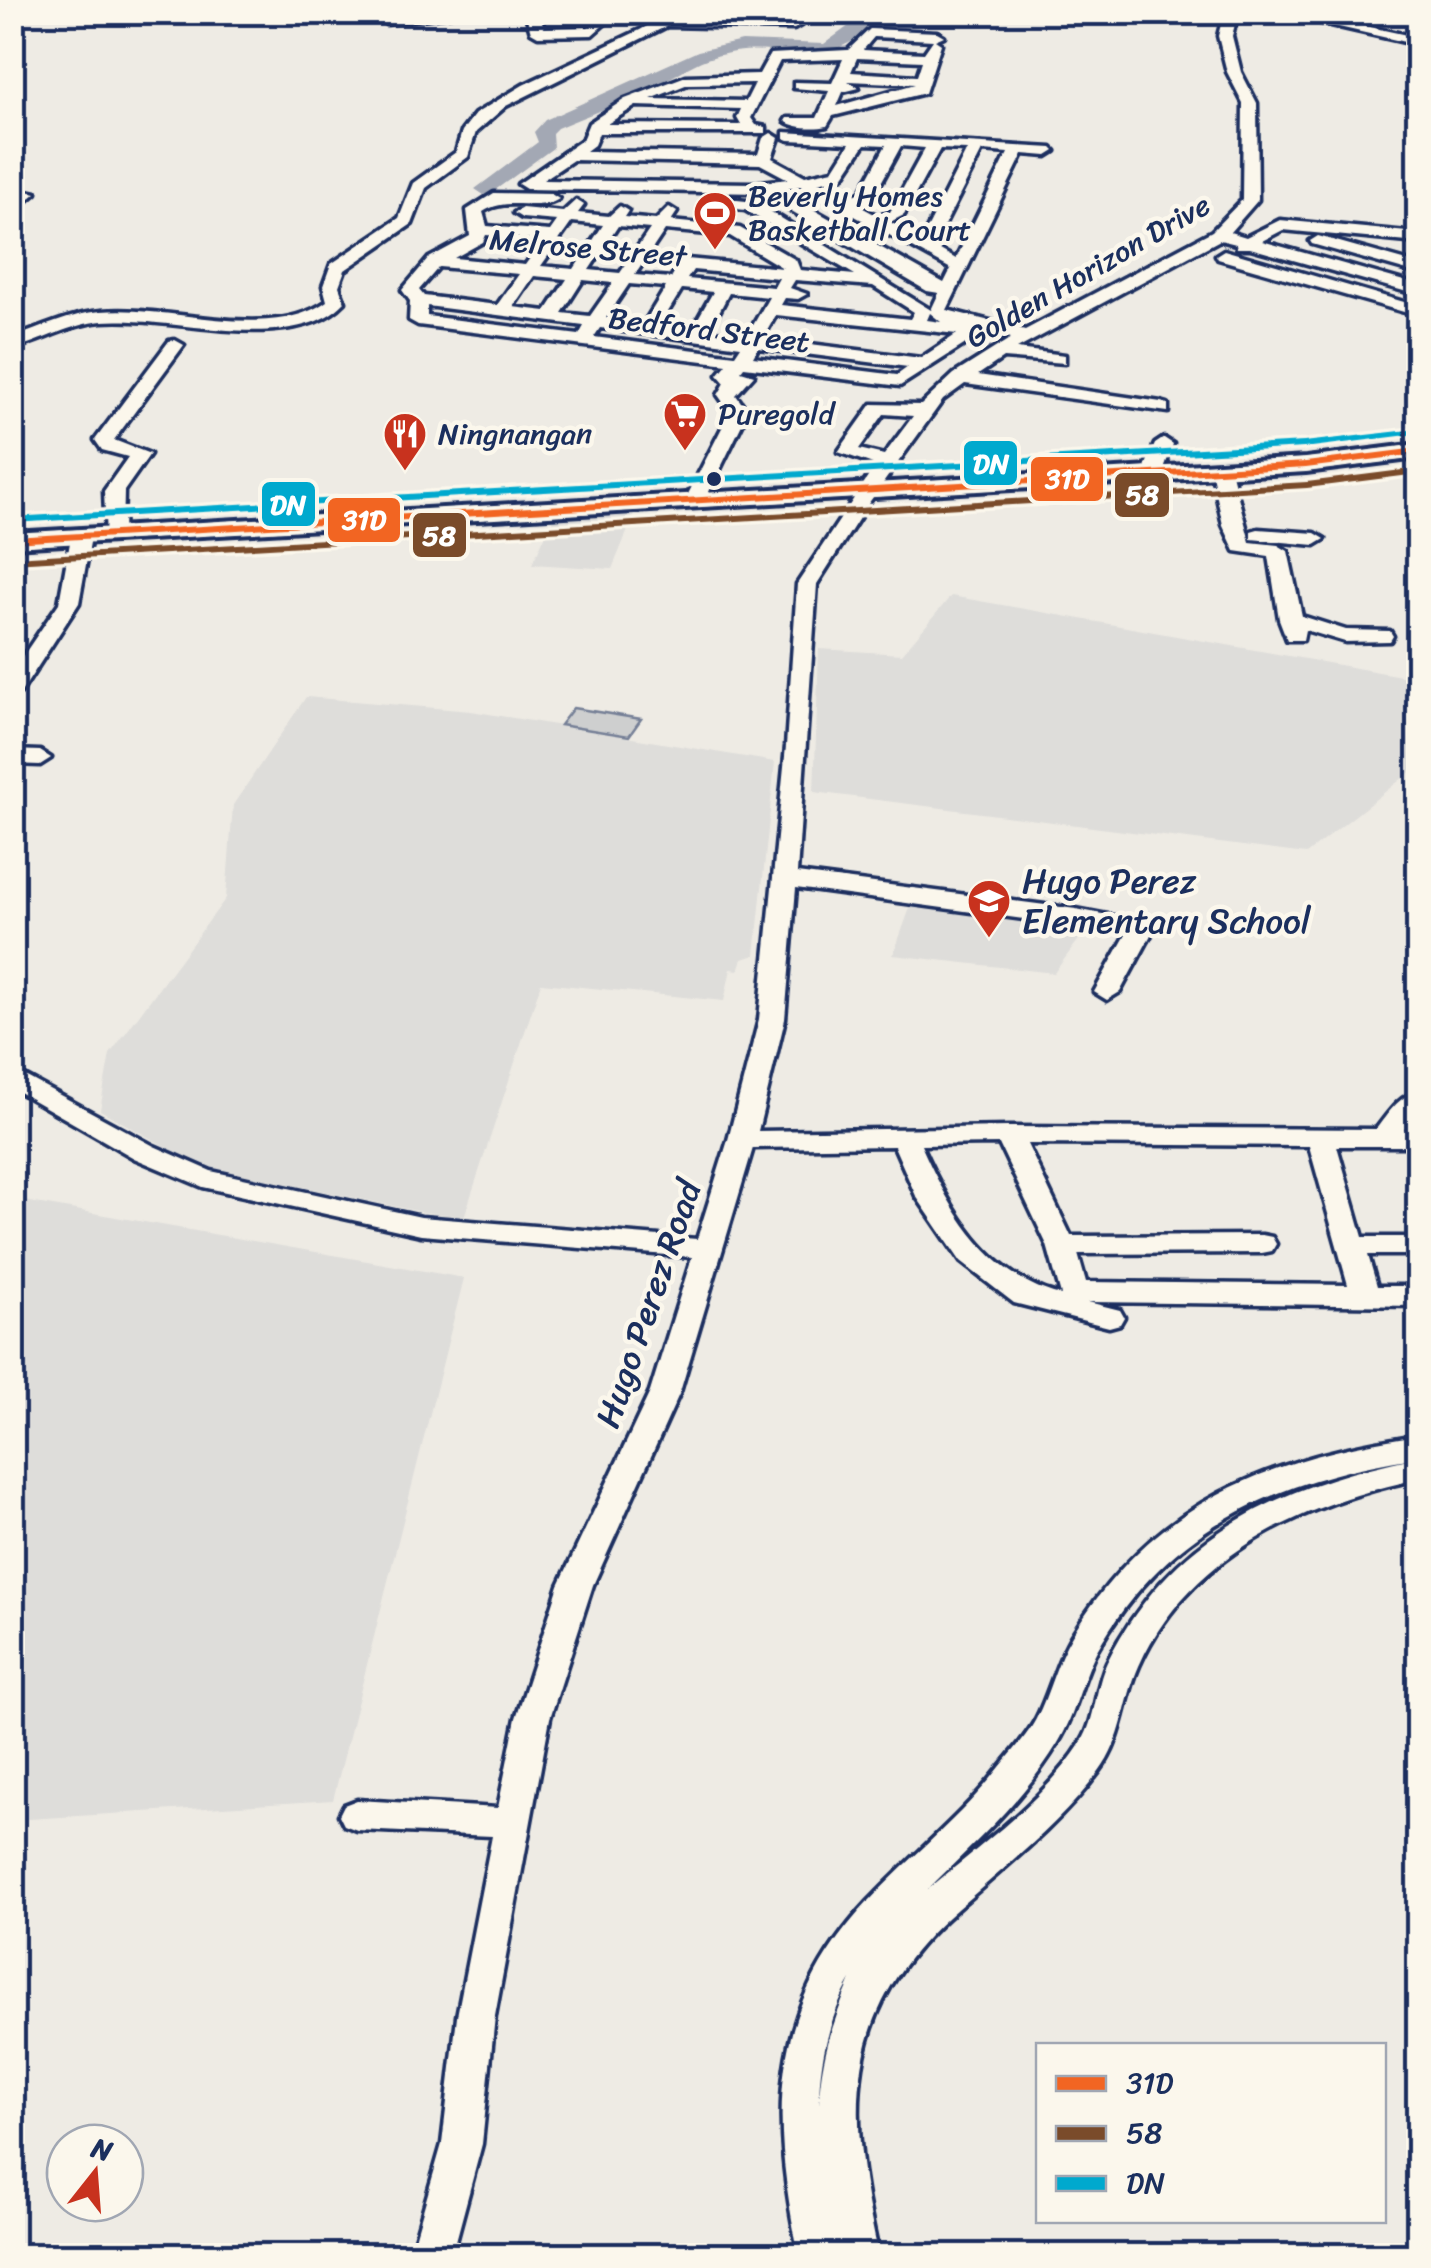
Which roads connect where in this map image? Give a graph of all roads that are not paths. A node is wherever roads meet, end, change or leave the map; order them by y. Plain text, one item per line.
1 (379, 12) edge
2 (464, 12) edge
3 (532, 12) edge
4 (597, 12) edge
5 (684, 12) edge
6 (750, 12) edge
7 (814, 12) edge
8 (1230, 12) edge
9 (1278, 12) edge
10 (1354, 12) edge
11 (1368, 14) edge
12 (422, 15) edge
13 (661, 18) edge
14 (723, 22) junction
15 (1343, 26) junction
16 (1416, 40) dead end
17 (931, 54) junction
18 (817, 55) junction
19 (848, 65) junction
20 (799, 85) junction
21 (910, 92) junction
22 (630, 102) junction
23 (826, 113) junction
24 (605, 116) junction
25 (765, 123) junction
26 (591, 135) junction
27 (819, 137) junction
28 (860, 140) junction
29 (896, 142) junction
30 (935, 144) junction
31 (977, 146) junction
32 (1018, 149) junction
33 (1047, 151) dead end
34 (571, 155) junction
35 (845, 163) junction
36 (547, 170) junction
37 (801, 182) junction
38 (764, 188) junction
39 (20, 193) edge
40 (580, 200) junction
41 (626, 201) junction
42 (675, 202) junction
43 (840, 202) junction
44 (724, 203) junction
45 (12, 208) edge
46 (475, 210) junction
47 (765, 215) junction
48 (568, 217) junction
49 (614, 220) junction
50 (876, 222) junction
51 (660, 224) junction
52 (708, 228) junction
53 (1273, 229) junction
54 (480, 230) junction
55 (1218, 234) junction
56 (1375, 234) junction
57 (554, 236) junction
58 (751, 240) junction
59 (1418, 240) edge
60 (911, 241) junction
61 (1248, 242) junction
62 (468, 247) junction
63 (1347, 250) junction
64 (542, 253) junction
65 (1130, 260) dead end
66 (1384, 260) junction
67 (436, 262) junction
68 (687, 264) junction
69 (959, 267) junction
70 (530, 270) junction
71 (1418, 270) edge
72 (578, 274) junction
73 (789, 274) junction
74 (1360, 274) junction
75 (626, 278) junction
76 (676, 283) junction
77 (1125, 283) junction
78 (879, 284) junction
79 (466, 285) junction
80 (1336, 287) junction
81 (724, 288) junction
82 (950, 289) junction
83 (1418, 290) edge
84 (419, 300) junction
85 (774, 300) junction
86 (914, 304) junction
87 (501, 311) junction
88 (1418, 311) edge
89 (550, 318) junction
90 (596, 324) junction
91 (916, 324) junction
92 (760, 326) junction
93 (969, 327) junction
94 (648, 331) junction
95 (698, 337) junction
96 (1024, 338) junction
97 (581, 342) junction
98 (12, 344) edge
99 (175, 345) dead end
100 (948, 348) junction
101 (998, 352) junction
102 (1060, 359) dead end
103 (743, 362) junction
104 (960, 378) junction
105 (1161, 408) dead end
106 (925, 411) junction
107 (1164, 444) dead end
108 (1418, 451) edge
109 (888, 462) junction
110 (1221, 470) junction
111 (1152, 474) junction
112 (867, 490) junction
113 (695, 500) junction
114 (124, 534) junction
115 (1236, 534) junction
116 (81, 537) junction
117 (1315, 539) dead end
118 (12, 540) edge
119 (1382, 636) dead end
120 (12, 645) edge
121 (39, 647) junction
122 (12, 689) edge
123 (12, 757) edge
124 (40, 758) dead end
125 (785, 879) junction
126 (1107, 992) dead end
127 (12, 1077) edge
128 (1418, 1100) edge
129 (1009, 1135) junction
130 (1320, 1136) junction
131 (904, 1137) junction
132 (1384, 1137) junction
133 (1418, 1138) edge
134 (742, 1140) junction
135 (1060, 1244) junction
136 (1262, 1244) dead end
137 (1352, 1246) junction
138 (1418, 1246) edge
139 (710, 1249) junction
140 (1366, 1296) junction
141 (1418, 1296) edge
142 (1109, 1317) dead end
143 (1418, 1446) edge
144 (1418, 1468) edge
145 (356, 1815) dead end
146 (516, 1823) junction
147 (834, 2014) junction
148 (431, 2256) edge
149 (820, 2256) edge
150 (858, 2256) edge

1 - 12 street
2 - 12 street
3 - 4 street
5 - 13 street
6 - 14 street
7 - 14 street
8 - 55 street, Golden Horizon Drive
9 - 15 street
10 - 11 street
11 - 15 street
13 - 14 street
13 - 98 street
15 - 16 street
17 - 19 street
17 - 19 street
17 - 21 street
18 - 19 street
18 - 20 street
18 - 25 street
19 - 20 street
19 - 21 street
19 - 23 street
20 - 25 street
21 - 23 street
22 - 24 street
22 - 25 street
22 - 25 street
23 - 25 street
24 - 25 street
24 - 26 street
25 - 26 street
25 - 27 street
25 - 34 street
25 - 37 street
26 - 34 street
27 - 28 street
27 - 35 street
28 - 29 street
28 - 35 street
29 - 30 street
29 - 43 street
30 - 31 street
30 - 50 street
31 - 32 street
31 - 60 street
32 - 33 street
32 - 69 street
34 - 36 street
35 - 37 street
36 - 38 street
36 - 38 street
37 - 38 street
37 - 43 street
38 - 82 street
39 - 45 street
40 - 41 street
40 - 46 street
40 - 48 street
41 - 42 street
41 - 49 street
42 - 44 street
42 - 51 street
43 - 50 street
44 - 47 street
44 - 52 street
46 - 48 street
46 - 54 street
47 - 58 street
47 - 78 street
48 - 49 street
48 - 57 street
49 - 51 street
49 - 72 street
50 - 60 street
51 - 52 street
51 - 75 street
52 - 58 street
52 - 68 street
53 - 56 street
53 - 61 street
53 - 63 street
54 - 57 street
54 - 62 street
55 - 61 street
55 - 77 street, Golden Horizon Drive
56 - 59 street
56 - 63 street
57 - 64 street
58 - 73 street
59 - 66 street
60 - 69 street
61 - 74 street
61 - 80 street
62 - 64 street
62 - 67 street
63 - 66 street
64 - 70 street
65 - 77 street
66 - 71 street
66 - 74 street
67 - 79 street, Melrose Street
67 - 84 street
68 - 73 street
68 - 76 street
69 - 82 street
70 - 72 street, Melrose Street
70 - 79 street, Melrose Street
70 - 87 street
72 - 75 street, Melrose Street
72 - 89 street
73 - 78 street
73 - 85 street
74 - 80 street
74 - 83 street
75 - 76 street, Melrose Street
75 - 90 street
76 - 81 street, Melrose Street
76 - 94 street
77 - 96 street, Golden Horizon Drive
78 - 86 street
79 - 84 street
79 - 87 street
80 - 88 street
81 - 85 street, Melrose Street
81 - 95 street
82 - 93 street
84 - 97 street, Bedford Street
85 - 86 street, Melrose Street
85 - 91 street
85 - 92 street
86 - 91 street
87 - 89 street
89 - 90 street
90 - 94 street
90 - 97 street
91 - 93 street
92 - 100 street
92 - 103 street
93 - 96 street
93 - 100 street, Bedford Street
94 - 95 street
95 - 103 street
96 - 101 street, Golden Horizon Drive
97 - 103 street, Bedford Street
99 - 114 street
100 - 103 street, Bedford Street
101 - 102 street
101 - 104 street, Golden Horizon Drive
103 - 113 street
104 - 105 street
104 - 106 street, Golden Horizon Drive
106 - 109 street, Golden Horizon Drive
106 - 109 street
107 - 111 street
108 - 110 main road
109 - 112 street, Golden Horizon Drive
110 - 111 main road
110 - 115 street
111 - 112 main road
112 - 113 main road
112 - 125 street, Hugo Perez Road
113 - 114 main road
114 - 116 main road
115 - 117 street
115 - 119 street
116 - 118 main road
116 - 121 street
120 - 121 street
121 - 122 street
123 - 124 street
125 - 126 street
125 - 134 street, Hugo Perez Road
127 - 139 street
128 - 132 street
129 - 130 street
129 - 131 street
129 - 135 street
130 - 132 street
130 - 137 street
131 - 134 street
131 - 142 street
132 - 133 street
134 - 139 street, Hugo Perez Road
135 - 136 street
135 - 140 street
137 - 138 street
137 - 140 street
139 - 146 street, Hugo Perez Road
140 - 141 street
143 - 147 street
144 - 147 street
145 - 146 street
146 - 148 street, Hugo Perez Road
147 - 149 street
147 - 150 street

